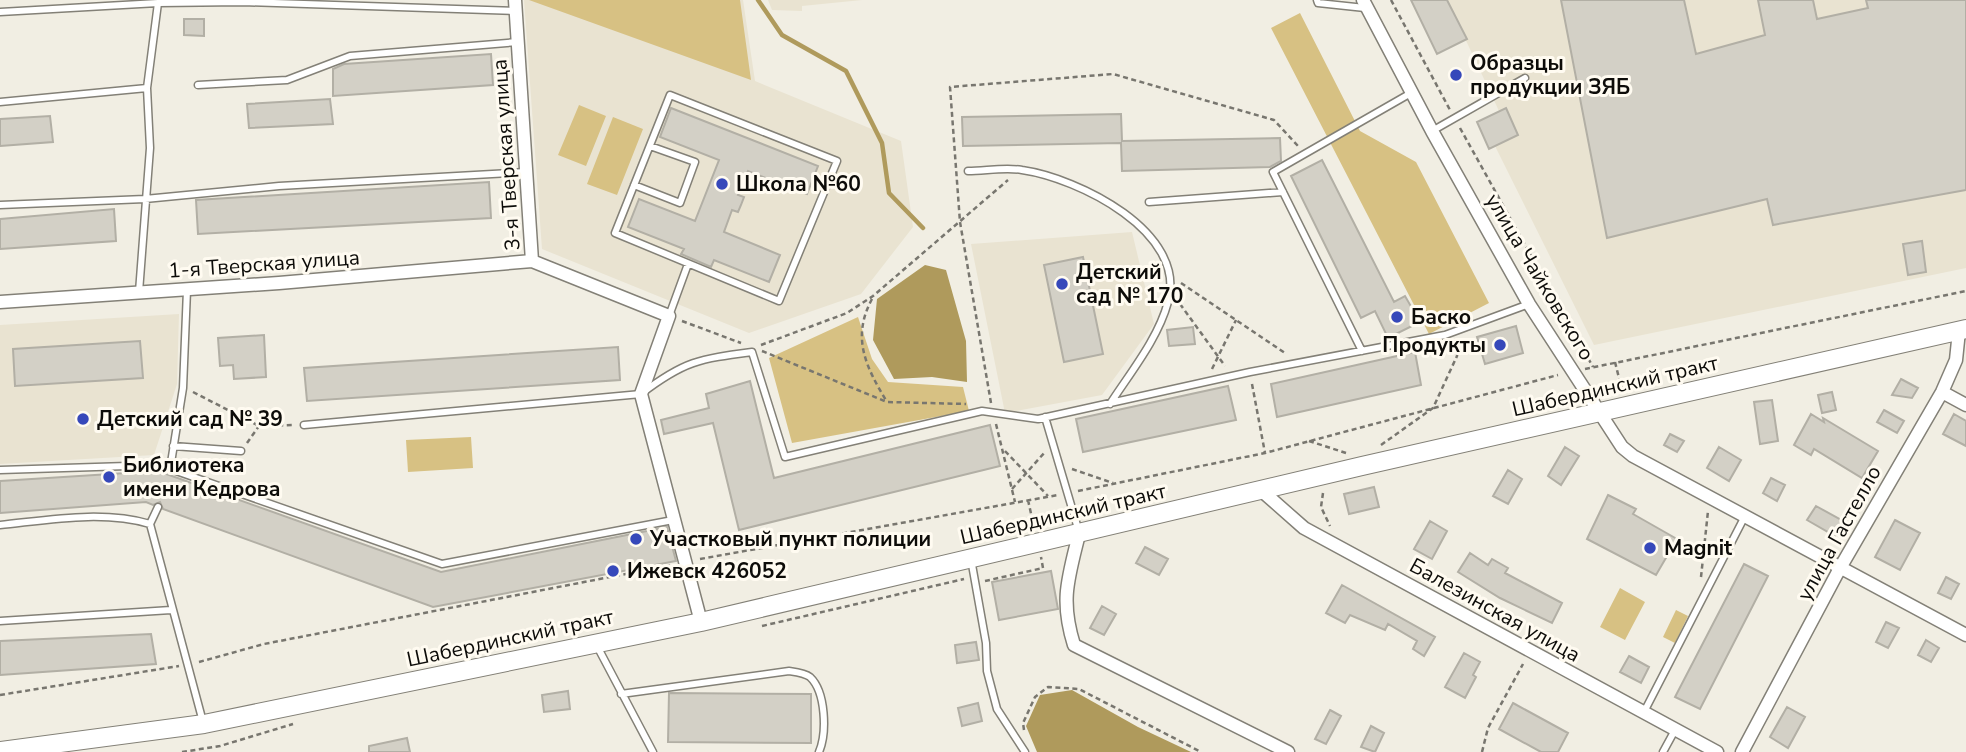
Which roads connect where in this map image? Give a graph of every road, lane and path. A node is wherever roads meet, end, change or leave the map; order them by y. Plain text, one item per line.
1 (1317, 0) edge
2 (1391, 0) edge
3 (158, 3) junction
4 (1365, 4) edge
5 (516, 6) edge
6 (0, 12) edge
7 (518, 42) junction
8 (1525, 78) dead end
9 (198, 85) dead end
10 (147, 89) junction
11 (1411, 93) junction
12 (0, 102) edge
13 (1454, 118) junction
14 (1432, 131) junction
15 (650, 146) junction
16 (1021, 169) junction
17 (526, 172) junction
18 (968, 172) dead end
19 (634, 185) junction
20 (1283, 192) junction
21 (145, 199) junction
22 (1149, 202) dead end
23 (0, 205) edge
24 (531, 261) junction
25 (688, 264) junction
26 (1171, 276) junction
27 (187, 289) junction
28 (1170, 290) junction
29 (1966, 291) edge
30 (139, 292) junction
31 (873, 296) junction
32 (0, 302) edge
33 (1530, 304) junction
34 (669, 316) junction
35 (1236, 320) junction
36 (1962, 330) edge
37 (1458, 331) junction
38 (753, 350) junction
39 (1362, 351) junction
40 (1217, 355) junction
41 (1300, 363) junction
42 (1593, 367) junction
43 (1573, 371) junction
44 (1250, 372) junction
45 (1233, 376) junction
46 (1207, 382) junction
47 (183, 388) junction
48 (1942, 392) junction
49 (642, 394) junction
50 (887, 402) junction
51 (1110, 404) junction
52 (1966, 405) edge
53 (1433, 408) junction
54 (982, 411) junction
55 (993, 413) junction
56 (1601, 413) junction
57 (1045, 417) junction
58 (304, 425) joint
59 (259, 426) junction
60 (1310, 441) junction
61 (1053, 443) junction
62 (173, 446) junction
63 (1002, 449) junction
64 (241, 451) joint
65 (1265, 453) junction
66 (1362, 462) junction
67 (1059, 465) junction
68 (170, 469) junction
69 (0, 470) edge
70 (1026, 473) junction
71 (1114, 483) junction
72 (1324, 484) dead end
73 (1012, 489) junction
74 (1262, 491) junction
75 (1068, 493) junction
76 (1048, 496) junction
77 (1709, 497) junction
78 (1015, 502) junction
79 (158, 507) dead end
80 (1745, 516) junction
81 (673, 520) junction
82 (150, 524) junction
83 (0, 525) edge
84 (1339, 531) dead end
85 (1079, 534) junction
86 (971, 559) junction
87 (685, 562) junction
88 (1840, 568) junction
89 (1701, 579) dead end
90 (171, 610) junction
91 (0, 621) edge
92 (701, 622) junction
93 (1966, 635) edge
94 (596, 644) junction
95 (1530, 651) junction
96 (187, 665) junction
97 (621, 694) junction
98 (0, 695) edge
99 (1643, 714) junction
100 (204, 724) junction
101 (1675, 730) junction
102 (1024, 737) dead end
103 (0, 751) edge
104 (653, 752) edge
105 (819, 752) edge
106 (1026, 752) edge
107 (1201, 752) edge
108 (1288, 752) edge
109 (1482, 752) edge
110 (1663, 752) edge
111 (1717, 752) edge
112 (1742, 752) edge

1 - 4 lane
2 - 13 path
3 - 5 lane
3 - 6 lane
3 - 10 lane
4 - 11 street, улица Чайковского
5 - 7 street, 3-я Тверская улица
7 - 9 lane
7 - 17 street, 3-я Тверская улица
8 - 13 lane
10 - 12 lane
10 - 21 lane
11 - 14 street, улица Чайковского
11 - 20 lane
13 - 14 lane
13 - 42 path
14 - 33 street, улица Чайковского
15 - 19 lane
15 - 19 lane
15 - 25 lane
16 - 18 lane
16 - 26 lane
16 - 31 path
17 - 21 lane
17 - 24 street, 3-я Тверская улица
19 - 25 lane
20 - 22 lane
20 - 39 lane
21 - 23 lane
21 - 30 lane
24 - 27 street, 1-я Тверская улица
24 - 34 street, 3-я Тверская улица
25 - 34 lane
26 - 28 lane
26 - 35 path
27 - 30 street, 1-я Тверская улица
27 - 47 lane
28 - 40 path
28 - 51 lane
29 - 42 path
30 - 32 street, 1-я Тверская улица
31 - 38 path
31 - 50 path
33 - 37 lane
33 - 43 street, улица Чайковского
34 - 38 path
34 - 49 street
35 - 40 path
35 - 41 path
36 - 48 street, улица Гастелло
36 - 56 main road, Шабердинский тракт
37 - 39 lane
37 - 53 path
38 - 49 lane
38 - 50 path
38 - 54 lane
39 - 41 lane
40 - 45 path
40 - 46 path
41 - 44 lane
42 - 43 path
43 - 53 path
43 - 56 street, улица Чайковского
44 - 45 lane
44 - 65 path
45 - 46 lane
46 - 51 lane
47 - 59 path
47 - 62 lane
48 - 52 street
48 - 88 street, улица Гастелло
49 - 58 lane
49 - 81 street
50 - 54 path
51 - 57 lane
53 - 60 path
53 - 66 path
54 - 55 lane
55 - 57 lane
55 - 63 path
56 - 66 main road, Шабердинский тракт
56 - 77 street, улица Чайковского
57 - 61 lane
58 - 59 path
59 - 64 path
60 - 65 path
60 - 66 path
61 - 67 lane
61 - 70 path
62 - 64 lane
62 - 68 lane
63 - 70 path
63 - 73 path
65 - 71 path
66 - 74 main road, Шабердинский тракт
67 - 71 path
67 - 75 lane
68 - 69 lane
68 - 81 lane
70 - 73 path
70 - 76 path
71 - 75 path
72 - 84 path
73 - 78 path
74 - 85 main road, Шабердинский тракт
74 - 95 street, Балезинская улица
75 - 76 path
75 - 85 lane
76 - 78 path
77 - 80 street, улица Чайковского
77 - 89 path
78 - 87 path
79 - 82 lane
80 - 88 street, улица Чайковского
80 - 99 lane
81 - 87 street
82 - 83 lane
82 - 90 lane
85 - 86 main road, Шабердинский тракт
85 - 108 street
86 - 92 main road, Шабердинский тракт
86 - 106 lane
87 - 92 street
87 - 96 path
88 - 93 street, улица Чайковского
88 - 112 street, улица Гастелло
90 - 91 lane
90 - 96 lane
92 - 94 main road, Шабердинский тракт
94 - 97 lane
94 - 100 main road, Шабердинский тракт
95 - 99 street, Балезинская улица
95 - 109 path
96 - 98 path
96 - 100 lane
97 - 104 lane
97 - 105 lane
99 - 101 street, Балезинская улица
100 - 103 main road, Шабердинский тракт
101 - 110 lane
101 - 111 street, Балезинская улица
102 - 107 path

